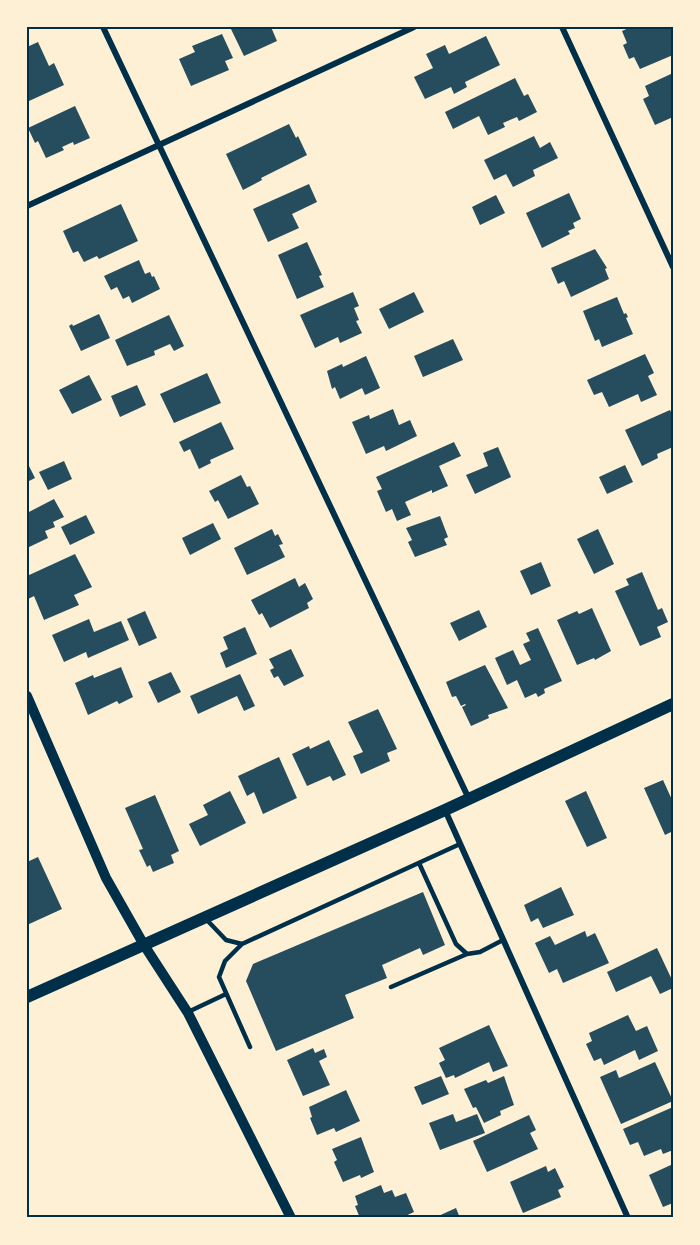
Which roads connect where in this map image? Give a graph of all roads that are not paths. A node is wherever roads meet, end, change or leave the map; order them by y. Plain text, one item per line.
1 (103, 27) edge
2 (414, 27) edge
3 (562, 27) edge
4 (159, 145) junction
5 (27, 206) edge
6 (673, 267) edge
7 (27, 696) edge
8 (673, 704) edge
9 (469, 799) junction
10 (445, 810) junction
11 (460, 844) junction
12 (419, 863) junction
13 (205, 918) junction
14 (503, 940) junction
15 (242, 944) junction
16 (144, 945) junction
17 (467, 954) junction
18 (392, 987) dead end
19 (226, 994) junction
20 (27, 997) edge
21 (188, 1012) junction
22 (250, 1047) dead end
23 (291, 1218) edge
24 (628, 1218) edge

1 - 4 street
2 - 4 street
3 - 6 street
4 - 5 street
4 - 9 street
7 - 16 street
8 - 9 main road
9 - 10 main road
10 - 11 street
10 - 13 main road
11 - 12 lane
11 - 14 street
12 - 15 lane
12 - 17 lane
13 - 15 lane
13 - 16 main road
14 - 17 lane
14 - 24 street
15 - 19 lane
16 - 20 main road
16 - 21 street
17 - 18 lane
19 - 21 lane
19 - 22 lane
21 - 23 street

